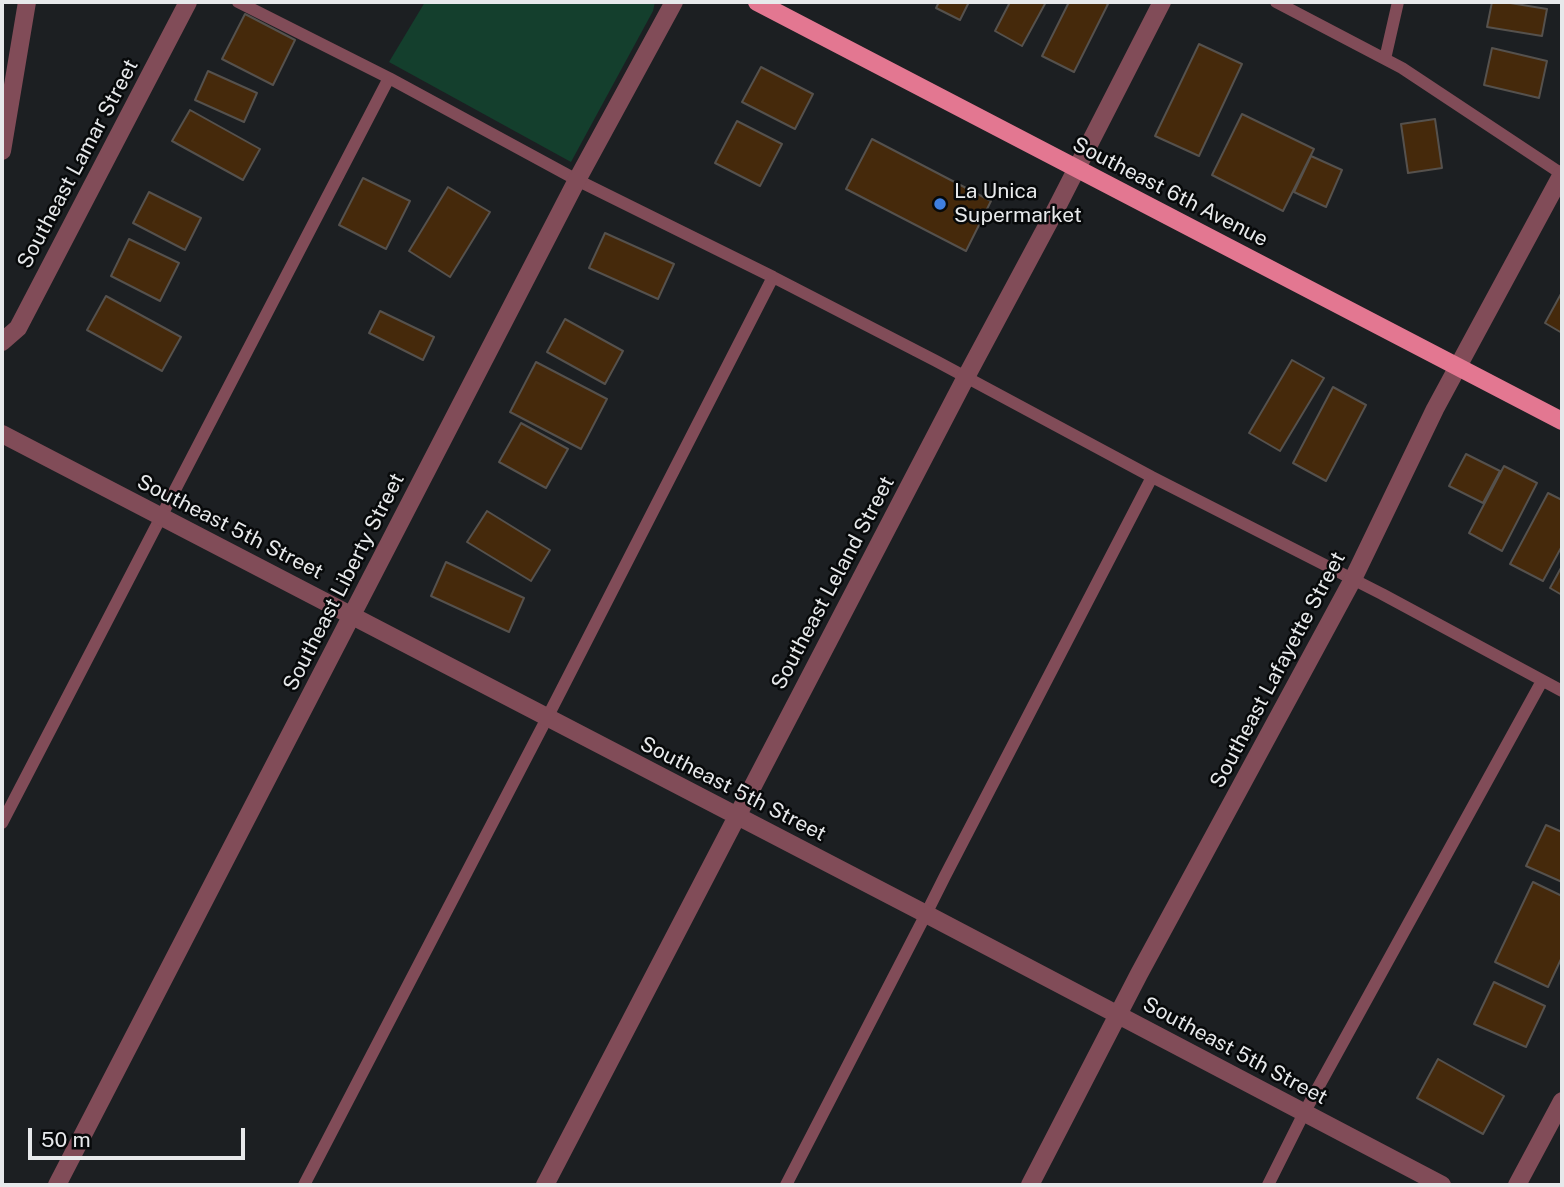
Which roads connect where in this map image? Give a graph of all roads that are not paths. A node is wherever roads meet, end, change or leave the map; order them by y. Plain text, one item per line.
1 (27, 2) edge
2 (188, 2) edge
3 (238, 2) edge
4 (674, 2) edge
5 (757, 2) edge
6 (1162, 2) edge
7 (1276, 2) edge
8 (1398, 2) edge
9 (1385, 59) junction
10 (389, 78) junction
11 (2, 152) edge
12 (1076, 169) junction
13 (1562, 174) edge
14 (577, 180) junction
15 (774, 277) junction
16 (2, 342) edge
17 (1457, 367) junction
18 (966, 377) junction
19 (1562, 421) edge
20 (2, 434) edge
21 (1152, 477) junction
22 (161, 518) junction
23 (1353, 579) junction
24 (352, 617) junction
25 (1542, 681) junction
26 (1562, 691) edge
27 (547, 718) junction
28 (736, 817) junction
29 (2, 823) edge
30 (926, 914) junction
31 (1118, 1016) junction
32 (1562, 1101) edge
33 (1304, 1113) junction
34 (57, 1185) edge
35 (304, 1185) edge
36 (545, 1185) edge
37 (786, 1185) edge
38 (1030, 1185) edge
39 (1268, 1185) edge
40 (1442, 1185) edge
41 (1517, 1185) edge

1 - 11 street
2 - 16 street, Southeast Lamar Street
3 - 10 lane
4 - 14 street, Southeast Liberty Street
5 - 12 main road, Southeast 6th Avenue
6 - 12 street, Southeast Leland Street
7 - 9 lane
8 - 9 lane
9 - 13 lane
10 - 14 lane
10 - 22 lane
12 - 17 main road, Southeast 6th Avenue
12 - 18 street, Southeast Leland Street
13 - 17 street, Southeast Lafayette Street
14 - 15 lane
14 - 24 street, Southeast Liberty Street
15 - 18 lane
15 - 27 lane
17 - 19 main road, Southeast 6th Avenue
17 - 23 street, Southeast Lafayette Street
18 - 21 lane
18 - 28 street, Southeast Leland Street
20 - 22 street, Southeast 5th Street
21 - 23 lane
21 - 30 lane
22 - 24 street, Southeast 5th Street
22 - 29 lane
23 - 25 lane
23 - 31 street, Southeast Lafayette Street
24 - 27 street, Southeast 5th Street
24 - 34 street, Southeast Liberty Street
25 - 26 lane
25 - 33 lane
27 - 28 street, Southeast 5th Street
27 - 35 lane
28 - 30 street, Southeast 5th Street
28 - 36 street, Southeast Leland Street
30 - 31 street, Southeast 5th Street
30 - 37 lane
31 - 33 street, Southeast 5th Street
31 - 38 street, Southeast Lafayette Street
32 - 41 street
33 - 39 lane
33 - 40 street, Southeast 5th Street

